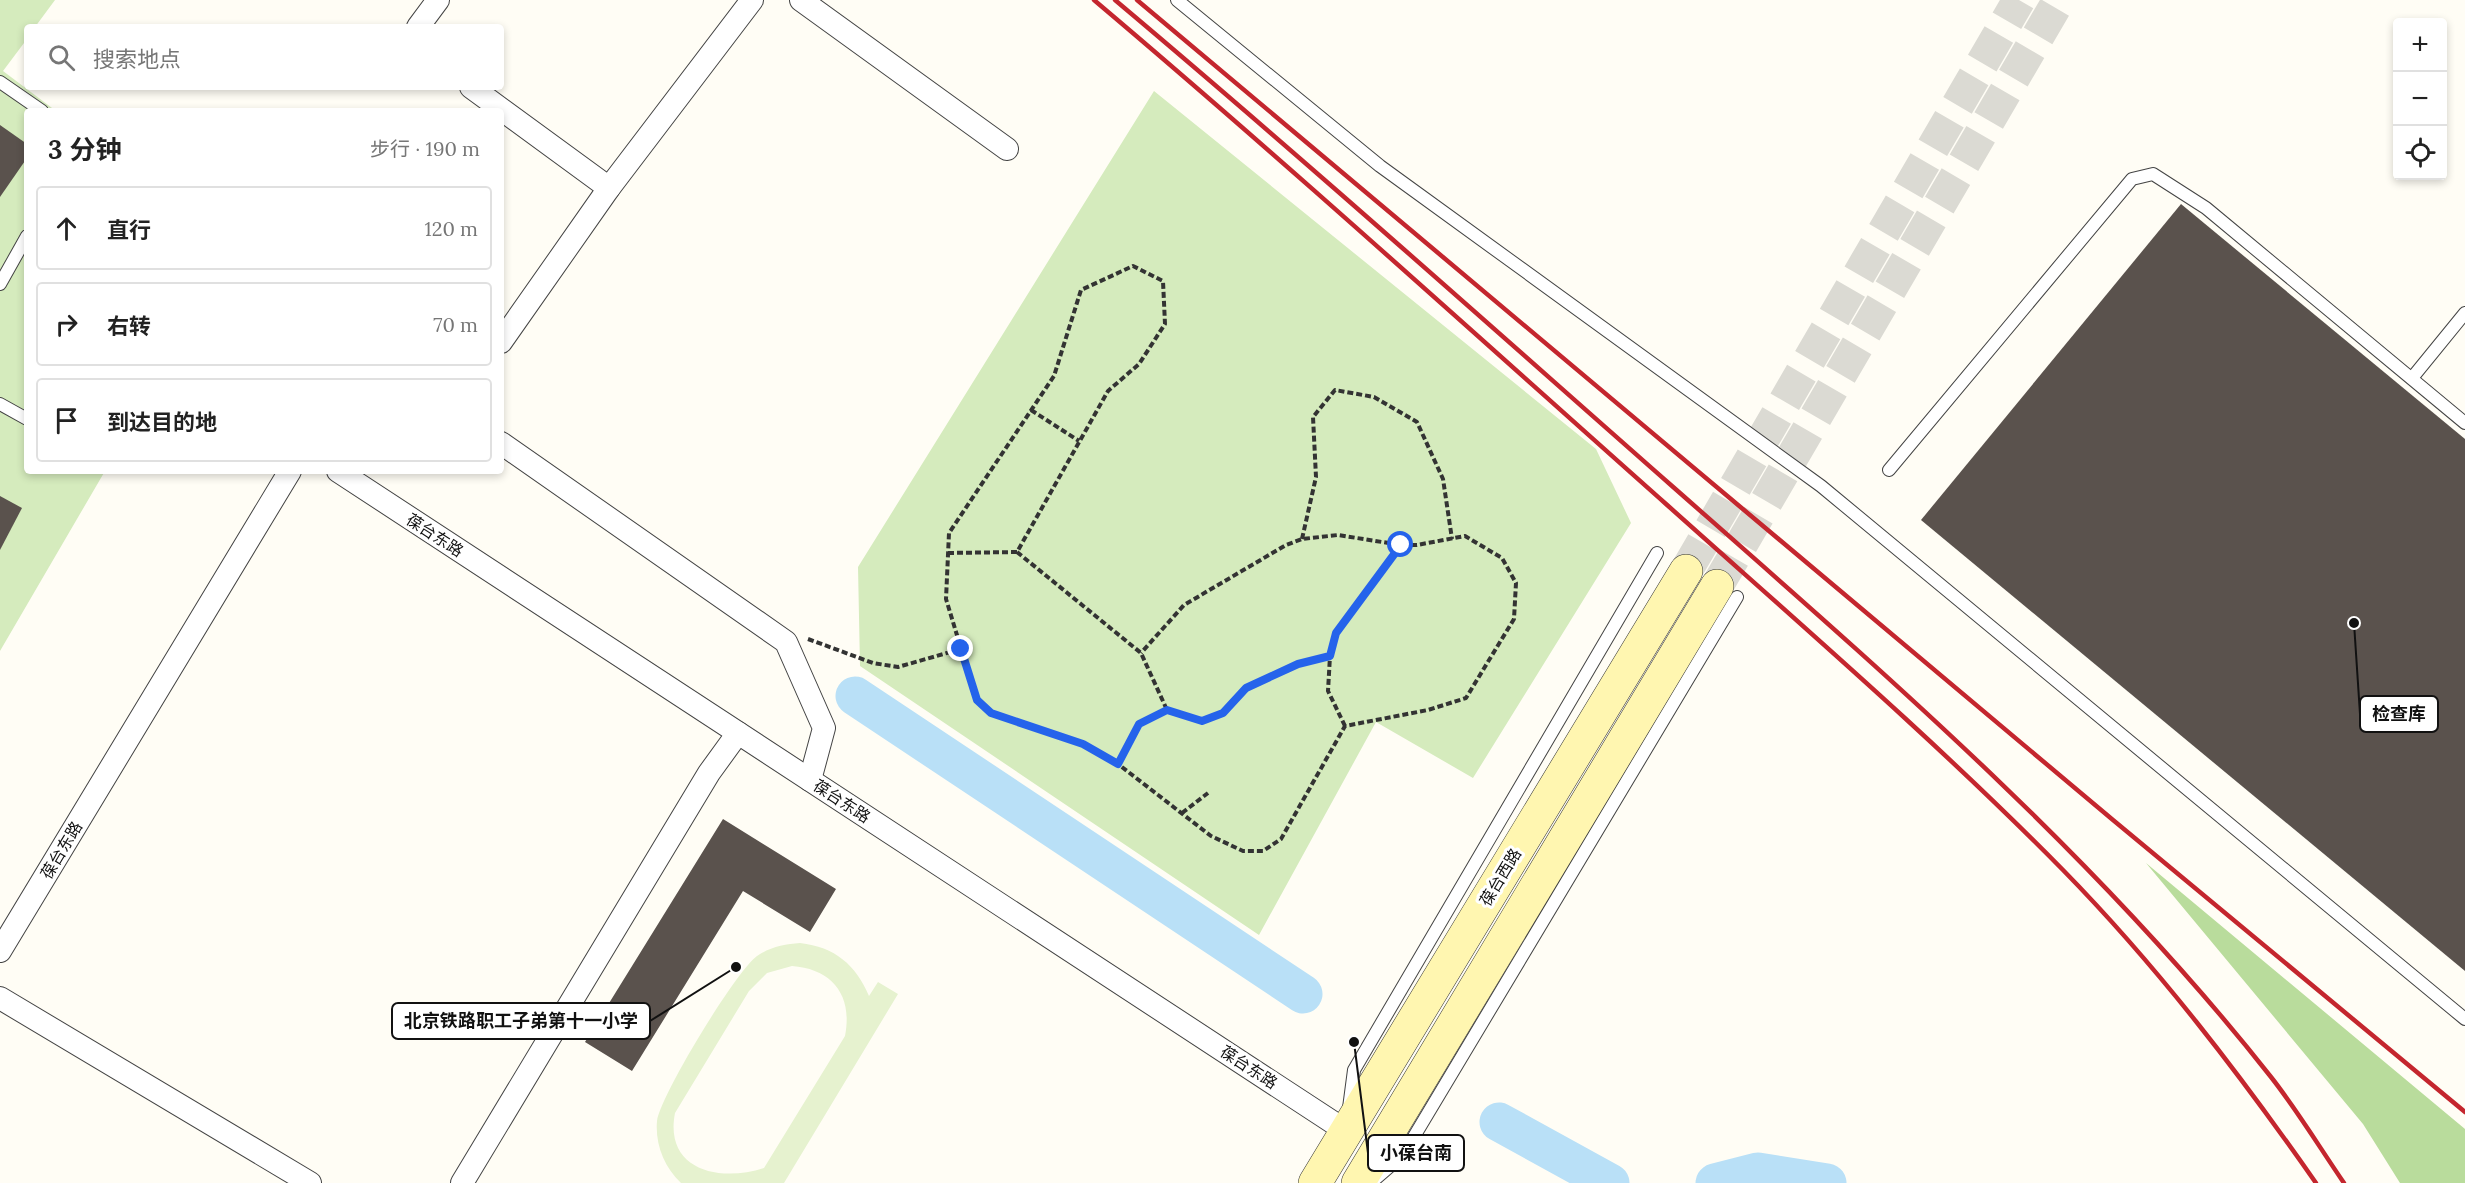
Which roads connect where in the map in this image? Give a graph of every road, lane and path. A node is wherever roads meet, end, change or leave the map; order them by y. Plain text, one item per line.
1 (438, 0) edge
2 (752, 0) edge
3 (801, 0) edge
4 (1177, 0) edge
5 (420, 24) edge
6 (0, 82) edge
7 (475, 90) edge
8 (38, 108) edge
9 (500, 108) edge
10 (504, 111) edge
11 (1007, 149) dead end
12 (609, 188) junction
13 (24, 241) edge
14 (0, 284) edge
15 (2465, 313) edge
16 (504, 338) edge
17 (2412, 378) junction
18 (0, 404) edge
19 (1031, 410) junction
20 (24, 417) edge
21 (2465, 423) edge
22 (1079, 441) junction
23 (504, 445) edge
24 (1889, 470) dead end
25 (288, 474) edge
26 (343, 474) edge
27 (1452, 538) junction
28 (1302, 539) junction
29 (1401, 545) junction
30 (1017, 552) junction
31 (1657, 553) dead end
32 (948, 554) junction
33 (1686, 571) tunnel mouth
34 (1727, 592) joint
35 (800, 635) dead end
36 (961, 649) junction
37 (1142, 653) junction
38 (1330, 656) junction
39 (1167, 710) junction
40 (1345, 726) junction
41 (738, 733) junction
42 (1118, 764) junction
43 (810, 780) junction
44 (1208, 793) dead end
45 (1182, 813) junction
46 (0, 951) edge
47 (0, 998) edge
48 (2465, 1019) edge
49 (1346, 1131) junction
50 (310, 1183) edge
51 (462, 1183) edge
52 (1315, 1183) edge
53 (1358, 1183) edge
54 (1371, 1183) edge

1 - 5 street
2 - 12 street
3 - 11 street
4 - 48 lane
6 - 8 lane
7 - 9 street
10 - 12 street
12 - 16 street
13 - 14 lane
15 - 17 lane
17 - 21 lane
17 - 24 lane
18 - 20 lane
19 - 22 path
19 - 22 path
19 - 32 path
22 - 30 path
23 - 43 street
25 - 46 street, 葆台东路
26 - 41 street, 葆台东路
27 - 28 path
27 - 29 path
27 - 40 path
28 - 29 path
28 - 37 path
29 - 38 path
30 - 32 path
30 - 37 path
31 - 49 lane
32 - 36 path
33 - 49 street, 葆台西路
34 - 53 street
34 - 54 lane
35 - 36 path
36 - 42 path
37 - 39 path
38 - 39 path
38 - 40 path
39 - 42 path
40 - 45 path
41 - 43 street, 葆台东路
41 - 51 street
42 - 45 path
43 - 49 street, 葆台东路
44 - 45 path
47 - 50 street
49 - 52 street, 葆台西路

